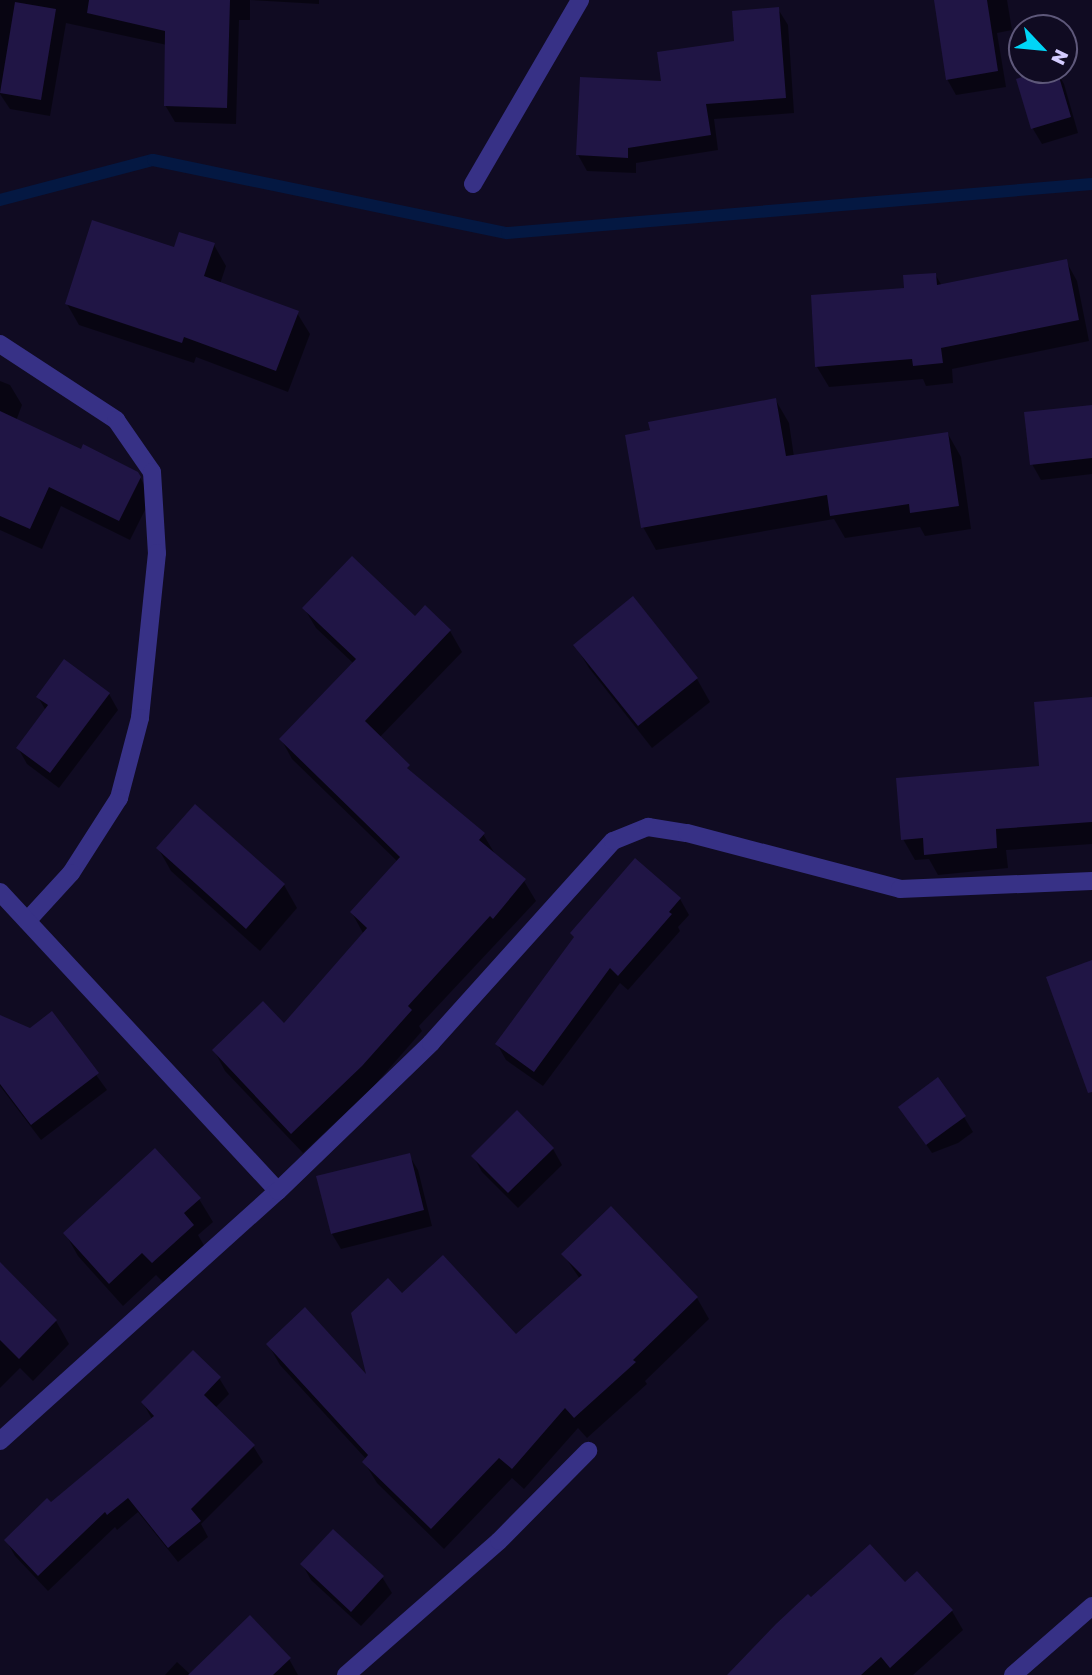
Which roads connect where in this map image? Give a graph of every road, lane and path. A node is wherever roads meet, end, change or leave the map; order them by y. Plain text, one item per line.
1 (580, 0) edge
2 (473, 184) dead end
3 (0, 344) edge
4 (1092, 881) edge
5 (0, 892) edge
6 (27, 921) junction
7 (278, 1191) junction
8 (0, 1441) edge
9 (588, 1451) dead end
10 (1092, 1606) edge
11 (346, 1675) edge
12 (1013, 1675) edge

1 - 2 street
3 - 6 street
4 - 7 street
5 - 6 street
6 - 7 street
7 - 8 street
9 - 11 street
10 - 12 street

